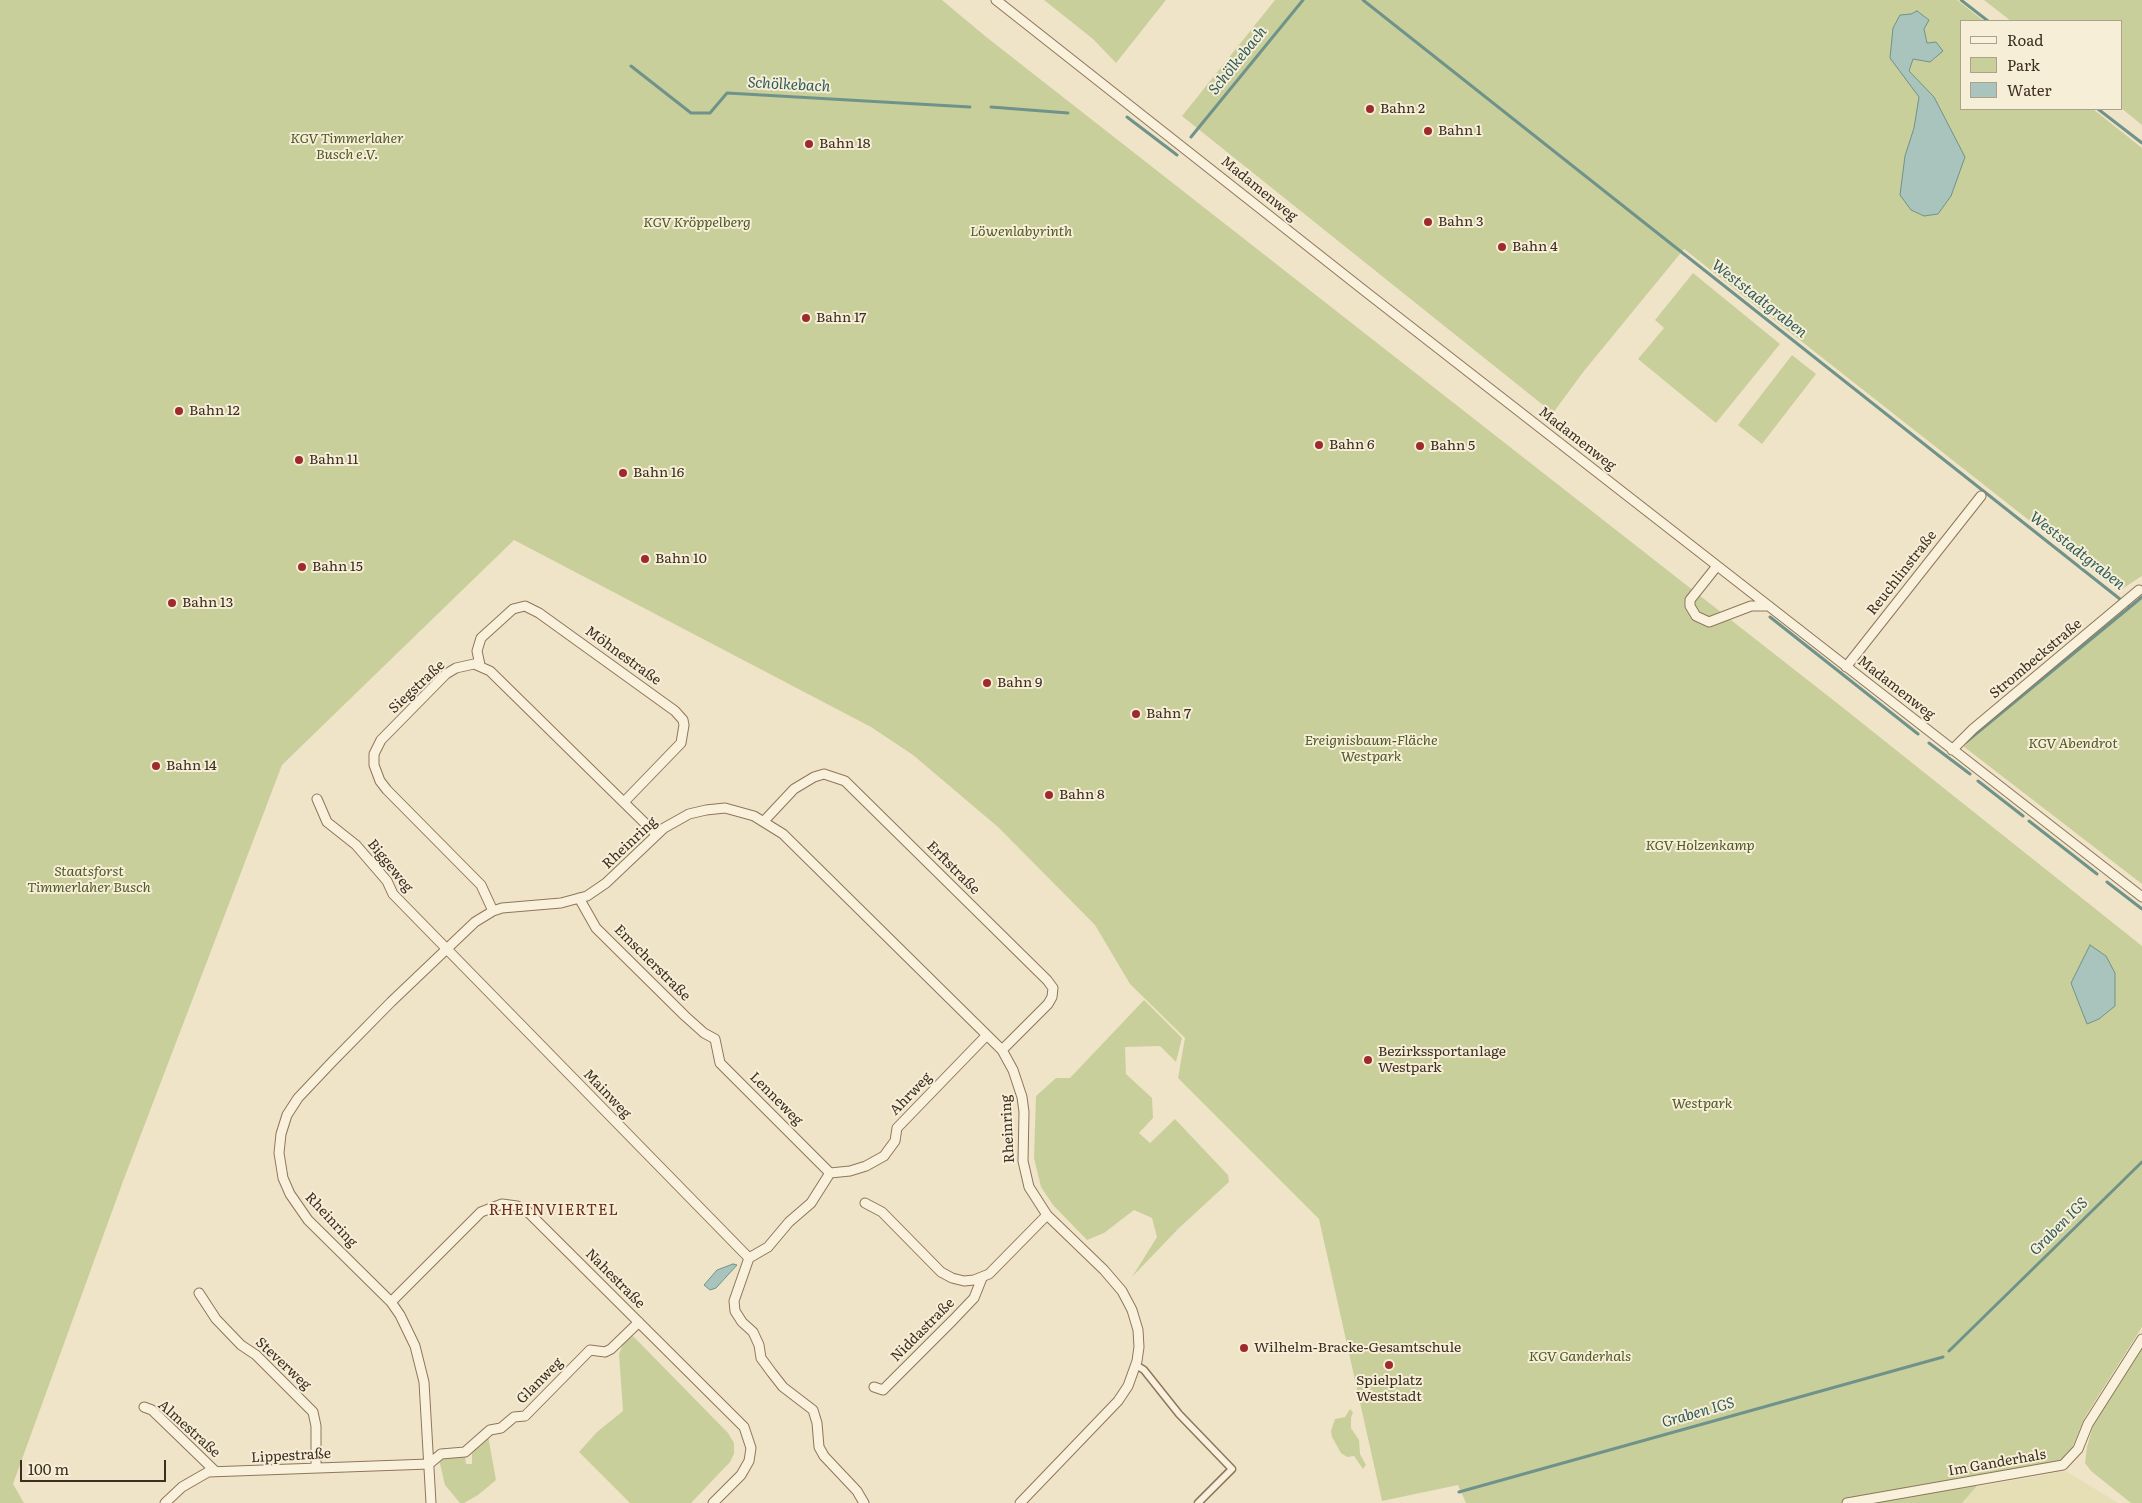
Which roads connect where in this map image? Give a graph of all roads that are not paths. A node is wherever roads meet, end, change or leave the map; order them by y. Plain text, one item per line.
1 (996, 0) edge
2 (1981, 496) dead end
3 (1717, 566) junction
4 (2140, 590) dead end
5 (1769, 606) junction
6 (480, 665) junction
7 (1846, 667) junction
8 (1952, 750) junction
9 (317, 799) dead end
10 (624, 802) junction
11 (764, 821) junction
12 (656, 834) junction
13 (2142, 897) edge
14 (579, 898) junction
15 (493, 911) junction
16 (446, 949) junction
17 (986, 1036) junction
18 (715, 1039) joint
19 (1002, 1050) junction
20 (830, 1173) junction
21 (865, 1203) dead end
22 (1047, 1215) junction
23 (749, 1258) junction
24 (982, 1278) junction
25 (199, 1293) dead end
26 (391, 1302) junction
27 (639, 1322) junction
28 (2142, 1339) edge
29 (1136, 1365) junction
30 (874, 1387) dead end
31 (144, 1407) dead end
32 (429, 1464) junction
33 (316, 1468) junction
34 (215, 1471) junction
35 (165, 1503) edge
36 (431, 1503) edge
37 (713, 1503) edge
38 (864, 1503) edge
39 (1020, 1503) edge
40 (1198, 1503) edge
41 (1846, 1503) edge

1 - 3 street, Madamenweg
2 - 7 street, Reuchlinstraße
3 - 5 street, Madamenweg
3 - 5 street
4 - 8 street, Strombeckstraße
5 - 7 street, Madamenweg
6 - 10 street
6 - 10 street, Möhnestraße
6 - 15 street, Siegstraße
7 - 8 street, Madamenweg
8 - 13 street, Madamenweg
9 - 16 street, Biggeweg
10 - 12 street
11 - 12 street, Rheinring
11 - 17 street, Rheinring
11 - 19 street, Erftstraße
12 - 14 street, Rheinring
14 - 15 street, Rheinring
14 - 18 street, Emscherstraße
15 - 16 street, Rheinring
16 - 23 street, Mainweg
16 - 26 street, Rheinring
17 - 19 street, Rheinring
17 - 20 street, Ahrweg
18 - 20 street, Lenneweg
19 - 22 street, Rheinring
20 - 23 street
21 - 24 street, Niddastraße
22 - 24 street, Niddastraße
22 - 29 street, Rheinring
23 - 38 street
24 - 30 street, Niddastraße
25 - 33 street, Steverweg
26 - 27 street, Nahestraße
26 - 32 street, Rheinring
27 - 32 street, Glanweg
27 - 37 street, Nahestraße
28 - 41 street, Im Ganderhals
29 - 39 street, Rheinring
29 - 40 street
31 - 34 street, Almestraße
32 - 33 street, Lippestraße
32 - 36 street, Rheinring
33 - 34 street, Lippestraße
34 - 35 street, Lippestraße

